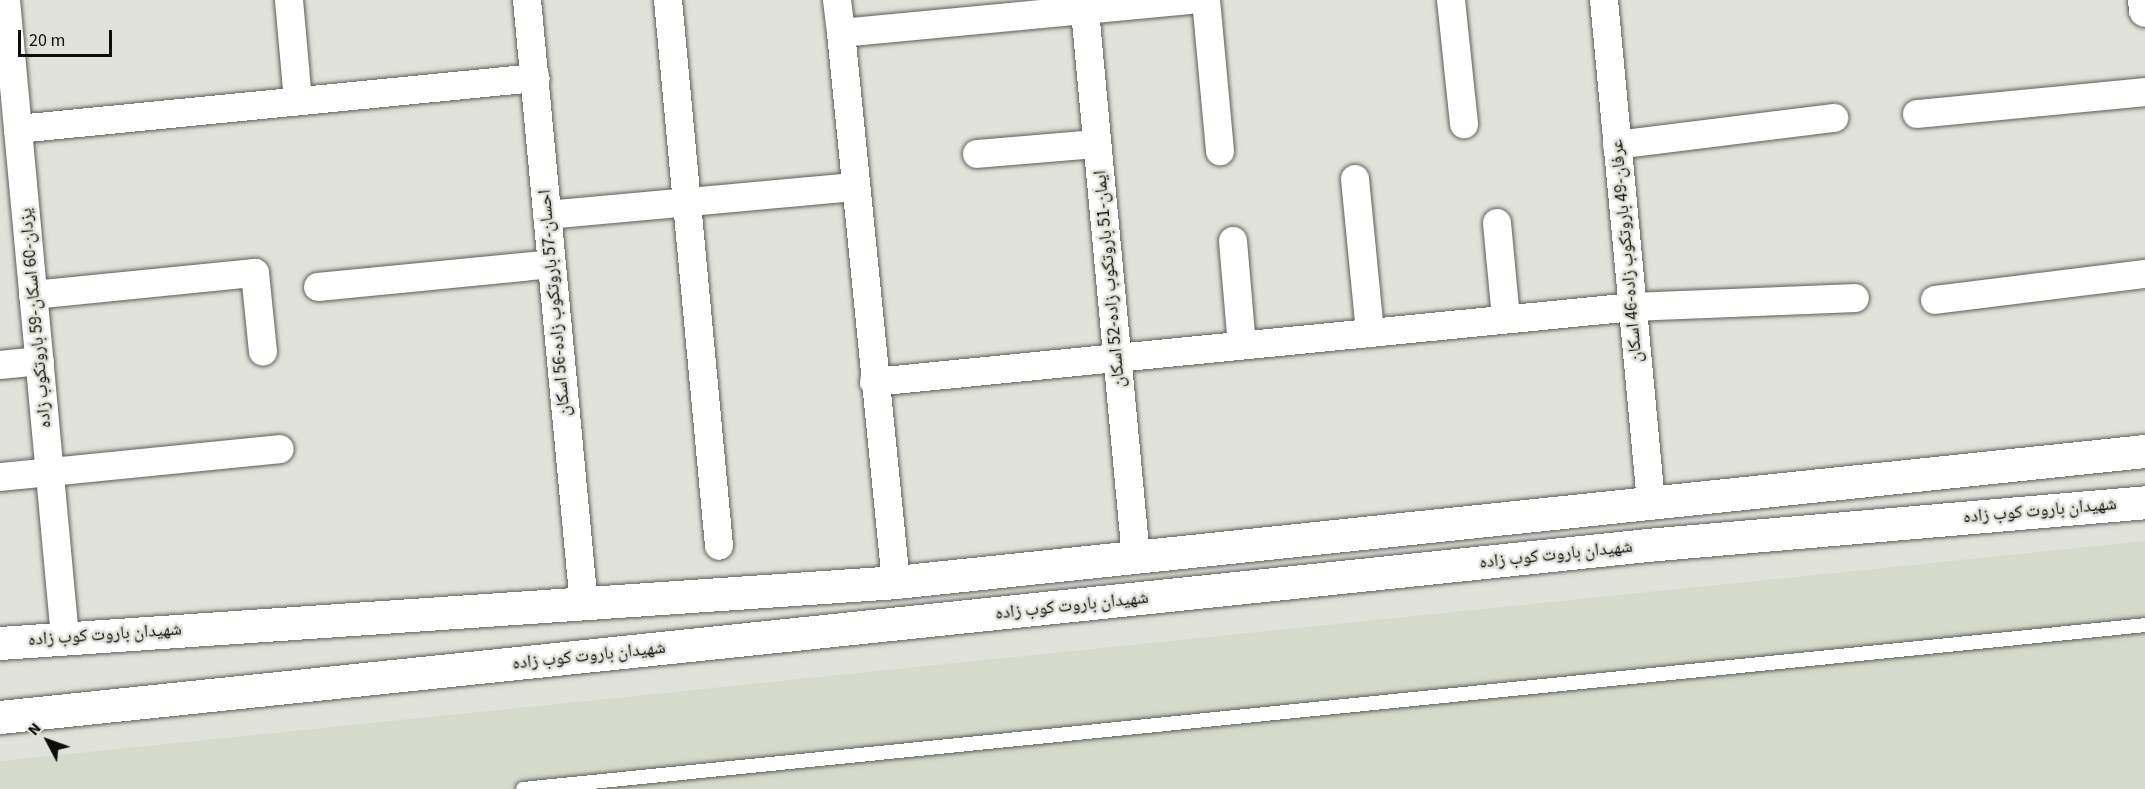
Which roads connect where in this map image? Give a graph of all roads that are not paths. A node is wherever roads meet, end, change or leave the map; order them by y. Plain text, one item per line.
1 (6, 0) edge
2 (289, 0) edge
3 (527, 0) edge
4 (668, 0) edge
5 (837, 0) edge
6 (1189, 0) edge
7 (1206, 0) edge
8 (1450, 0) edge
9 (1604, 0) edge
10 (2144, 0) edge
11 (1084, 5) edge
12 (2145, 10) edge
13 (841, 33) junction
14 (535, 78) junction
15 (7, 82) edge
16 (2145, 93) edge
17 (298, 101) junction
18 (1917, 114) dead end
19 (1834, 118) dead end
20 (1464, 124) dead end
21 (18, 129) junction
22 (1097, 144) junction
23 (1617, 145) junction
24 (1220, 151) dead end
25 (977, 154) dead end
26 (1355, 179) dead end
27 (854, 187) junction
28 (12, 197) edge
29 (687, 201) junction
30 (547, 215) junction
31 (1497, 223) dead end
32 (1233, 241) dead end
33 (552, 264) junction
34 (2145, 274) edge
35 (318, 287) dead end
36 (33, 295) junction
37 (1856, 298) dead end
38 (1935, 300) dead end
39 (1633, 307) junction
40 (1506, 319) junction
41 (1370, 333) junction
42 (1242, 345) junction
43 (263, 352) dead end
44 (1117, 357) junction
45 (40, 362) junction
46 (0, 365) edge
47 (874, 382) junction
48 (279, 449) dead end
49 (2145, 451) edge
50 (50, 472) junction
51 (0, 477) edge
52 (1651, 502) junction
53 (2145, 502) edge
54 (719, 546) dead end
55 (1136, 557) junction
56 (896, 582) junction
57 (584, 605) junction
58 (2145, 625) edge
59 (65, 637) junction
60 (0, 644) edge
61 (0, 717) edge
62 (523, 789) edge

1 - 15 street, يزدان-60 اسکان-59 باروتکوب زاده
2 - 17 street
3 - 14 street, احسان-57 باروتکوب زاده-56 اسکان
4 - 29 street
5 - 13 street
6 - 11 street
7 - 24 street
8 - 20 street
9 - 23 street, عرفان-49 باروتکوب زاده-46 اسکان
10 - 12 street
11 - 13 street
11 - 22 street, ایمان-51 باروتکوب زاده-52 اسکان
13 - 27 street
14 - 17 street
14 - 30 street, احسان-57 باروتکوب زاده-56 اسکان
15 - 21 street, يزدان-60 اسکان-59 باروتکوب زاده
16 - 18 street
17 - 21 street
19 - 23 street
21 - 28 street, يزدان-60 اسکان-59 باروتکوب زاده
22 - 25 street
22 - 44 street, ایمان-51 باروتکوب زاده-52 اسکان
23 - 39 street, عرفان-49 باروتکوب زاده-46 اسکان
26 - 41 street
27 - 29 street
27 - 47 street
28 - 36 street, يزدان-60 اسکان-59 باروتکوب زاده
29 - 30 street
29 - 54 street
30 - 33 street, احسان-57 باروتکوب زاده-56 اسکان
31 - 40 street
32 - 42 street
33 - 35 street
33 - 57 street, احسان-57 باروتکوب زاده-56 اسکان
34 - 38 street
36 - 43 street
36 - 45 street, يزدان-60 اسکان-59 باروتکوب زاده
37 - 39 street
39 - 40 street
39 - 52 street, عرفان-49 باروتکوب زاده-46 اسکان
40 - 41 street
41 - 42 street
42 - 44 street
44 - 47 street
44 - 55 street, ایمان-51 باروتکوب زاده-52 اسکان
45 - 46 street
45 - 50 street, يزدان-60 اسکان-59 باروتکوب زاده
47 - 56 street
48 - 50 street
49 - 52 street, شهیدان باروت کوب زاده
50 - 51 street
50 - 59 street, يزدان-60 اسکان-59 باروتکوب زاده
52 - 55 street, شهیدان باروت کوب زاده
53 - 61 street, شهیدان باروت کوب زاده
55 - 56 street, شهیدان باروت کوب زاده
56 - 57 street, شهیدان باروت کوب زاده
57 - 59 street, شهیدان باروت کوب زاده
58 - 62 lane
59 - 60 street, شهیدان باروت کوب زاده

